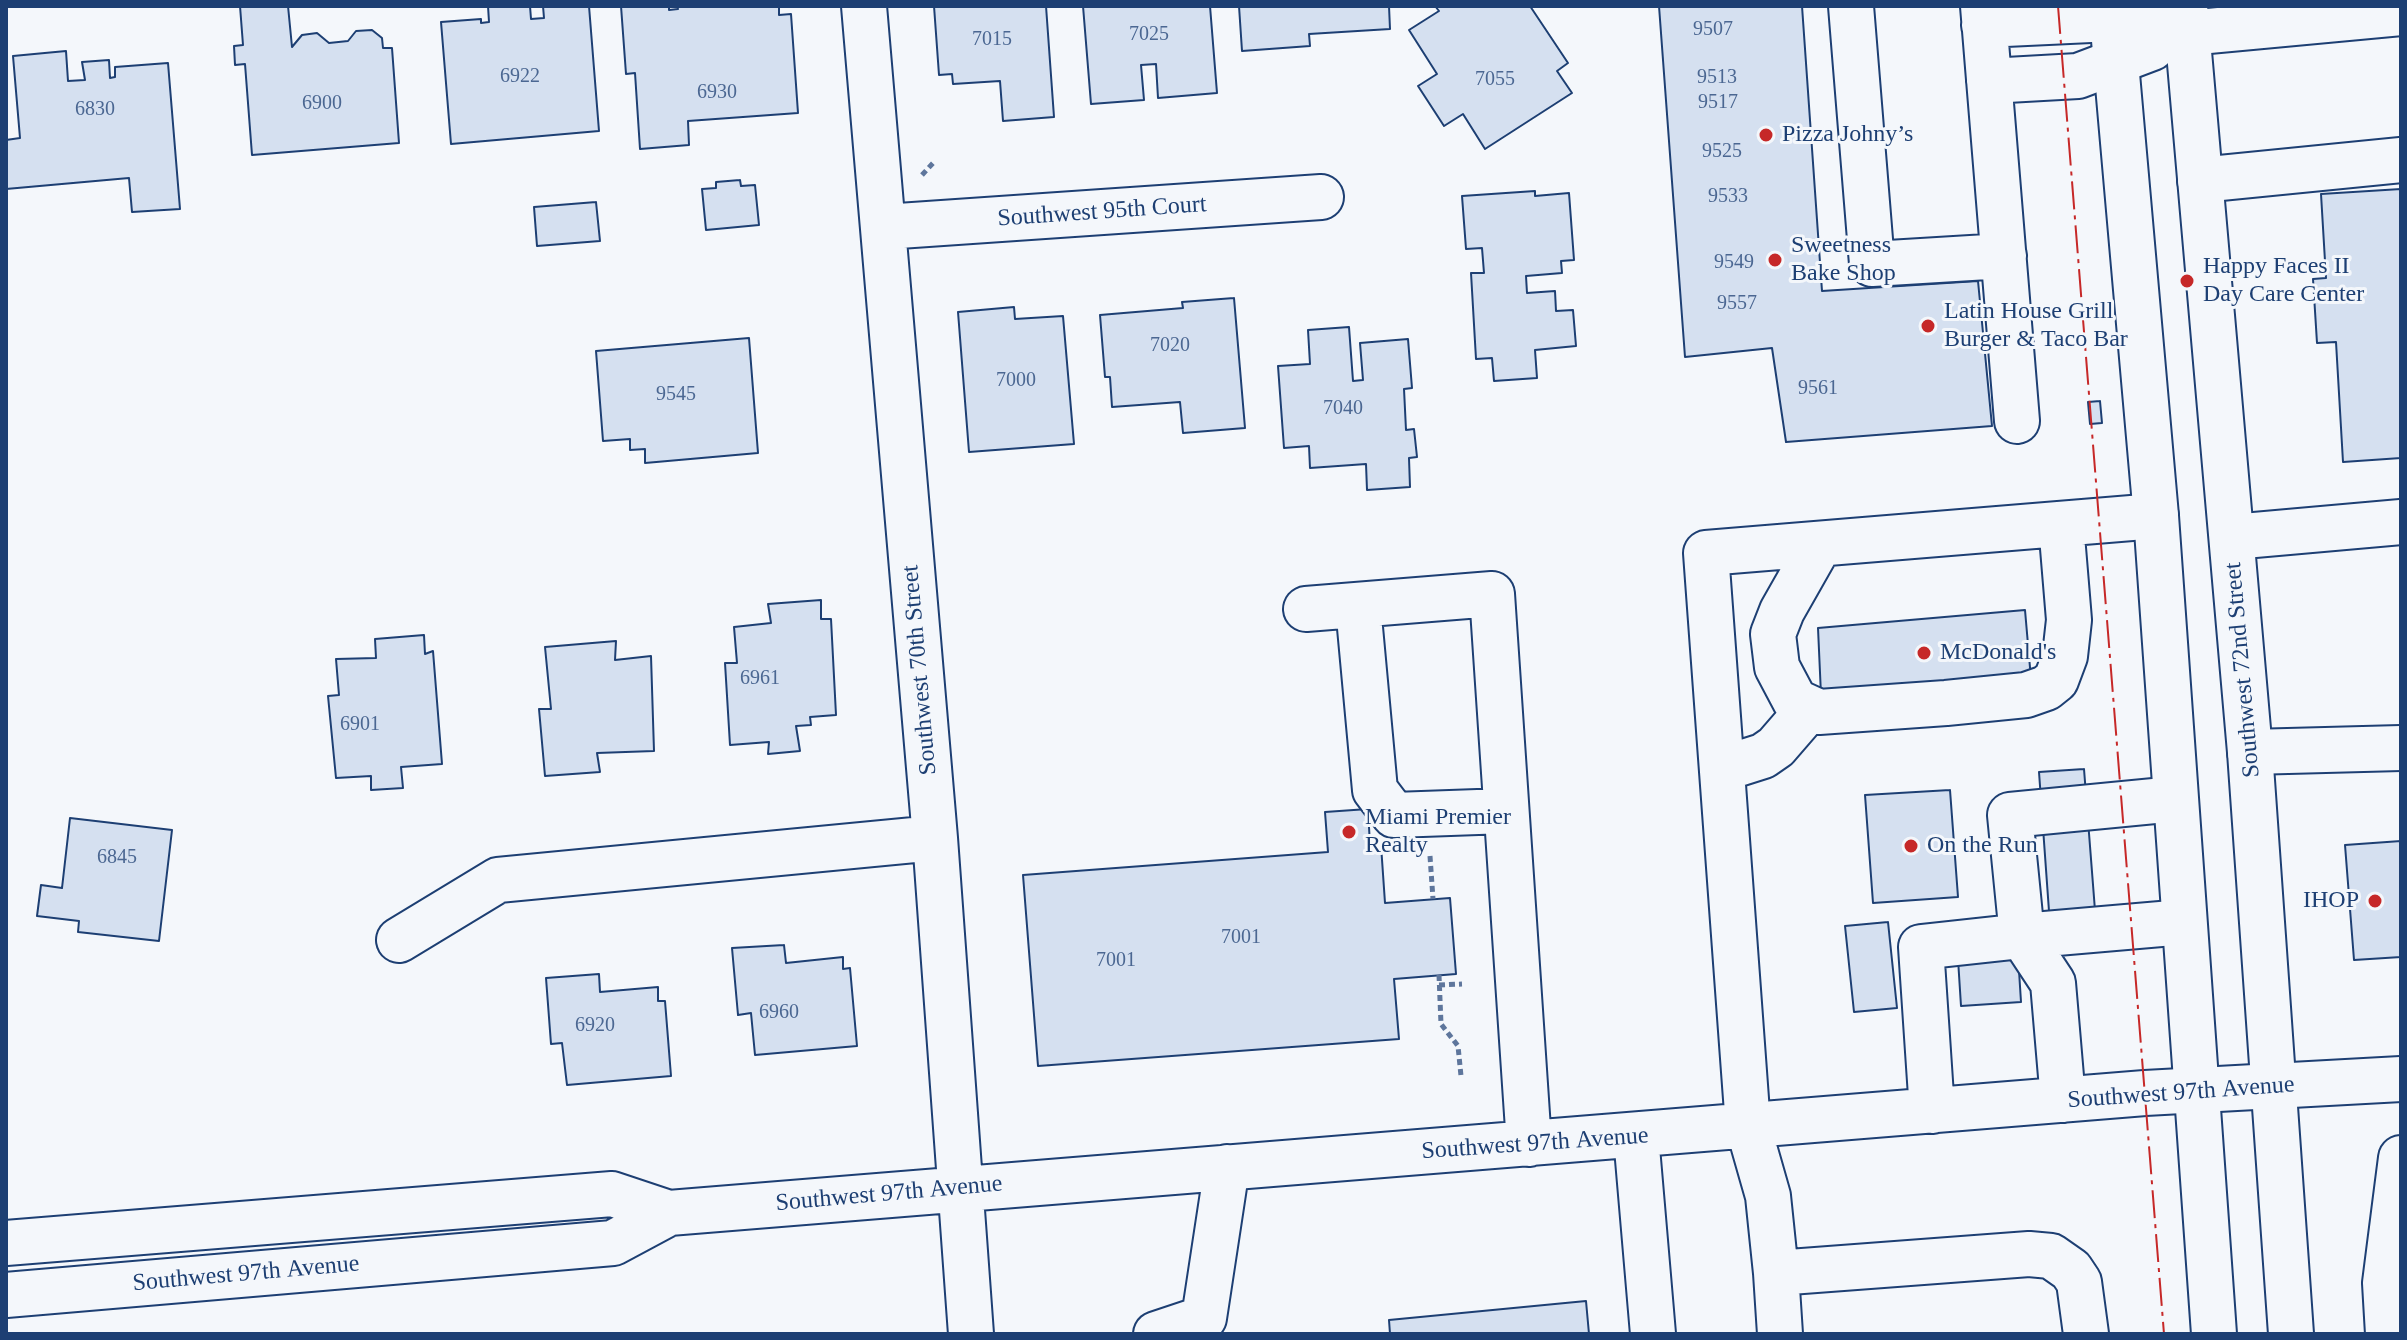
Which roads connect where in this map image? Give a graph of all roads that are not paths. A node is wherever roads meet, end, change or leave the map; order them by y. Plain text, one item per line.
1 (864, 6) edge
2 (1851, 6) edge
3 (2111, 12) edge
4 (2401, 13) edge
5 (1983, 15) edge
6 (2186, 20) edge
7 (2116, 64) junction
8 (1989, 81) junction
9 (2401, 160) edge
10 (2200, 180) junction
11 (1321, 197) dead end
12 (884, 227) junction
13 (2004, 256) junction
14 (2017, 421) dead end
15 (2156, 516) junction
16 (2401, 522) edge
17 (2061, 524) junction
18 (2232, 537) junction
19 (1820, 544) junction
20 (1358, 606) junction
21 (1306, 609) dead end
22 (1808, 710) junction
23 (2401, 748) edge
24 (2250, 752) junction
25 (1722, 769) junction
26 (2175, 799) junction
27 (1506, 811) junction
28 (935, 838) junction
29 (2184, 922) junction
30 (2022, 936) junction
31 (399, 940) dead end
32 (2401, 1079) edge
33 (2274, 1087) junction
34 (2196, 1090) junction
35 (2063, 1100) junction
36 (1932, 1111) junction
37 (1748, 1126) junction
38 (1636, 1136) junction
39 (1529, 1144) junction
40 (2401, 1158) edge
41 (1227, 1167) junction
42 (960, 1188) junction
43 (669, 1213) junction
44 (6, 1243) edge
45 (1776, 1273) junction
46 (6, 1295) edge
47 (971, 1334) edge
48 (1156, 1334) edge
49 (1653, 1334) edge
50 (1780, 1334) edge
51 (2086, 1334) edge
52 (2214, 1334) edge
53 (2291, 1334) edge
54 (2388, 1334) edge

1 - 12 street, Southwest 70th Street
2 - 13 street
3 - 5 street
3 - 6 street
3 - 7 street
4 - 6 street
5 - 8 street
6 - 7 street
6 - 10 street, Southwest 72nd Street
7 - 8 street
7 - 15 street
8 - 13 street
9 - 10 street
10 - 18 street, Southwest 72nd Street
11 - 12 street, Southwest 95th Court
12 - 28 street, Southwest 70th Street
13 - 14 street
15 - 17 street
15 - 26 street
16 - 18 street
17 - 19 street
17 - 22 street
18 - 24 street, Southwest 72nd Street
19 - 22 street
19 - 25 street
20 - 21 street
20 - 27 street
20 - 27 street
22 - 25 street
23 - 24 street
24 - 33 street, Southwest 72nd Street
25 - 37 street
26 - 29 street
26 - 30 street
27 - 39 street
28 - 31 street
28 - 42 street, Southwest 70th Street
29 - 30 street
29 - 34 street
30 - 35 street
30 - 36 street
32 - 33 street, Southwest 97th Avenue
33 - 34 street, Southwest 97th Avenue
33 - 53 street, Southwest 72nd Street
34 - 35 street, Southwest 97th Avenue
34 - 52 street
35 - 36 street, Southwest 97th Avenue
36 - 37 street, Southwest 97th Avenue
37 - 38 street, Southwest 97th Avenue
37 - 45 street
38 - 39 street, Southwest 97th Avenue
38 - 49 street
39 - 41 street, Southwest 97th Avenue
40 - 54 street
41 - 42 street, Southwest 97th Avenue
41 - 48 street
42 - 43 street, Southwest 97th Avenue
42 - 47 street, Southwest 70th Street
43 - 44 street, Southwest 97th Avenue
43 - 46 street, Southwest 97th Avenue
45 - 50 street
45 - 51 street

